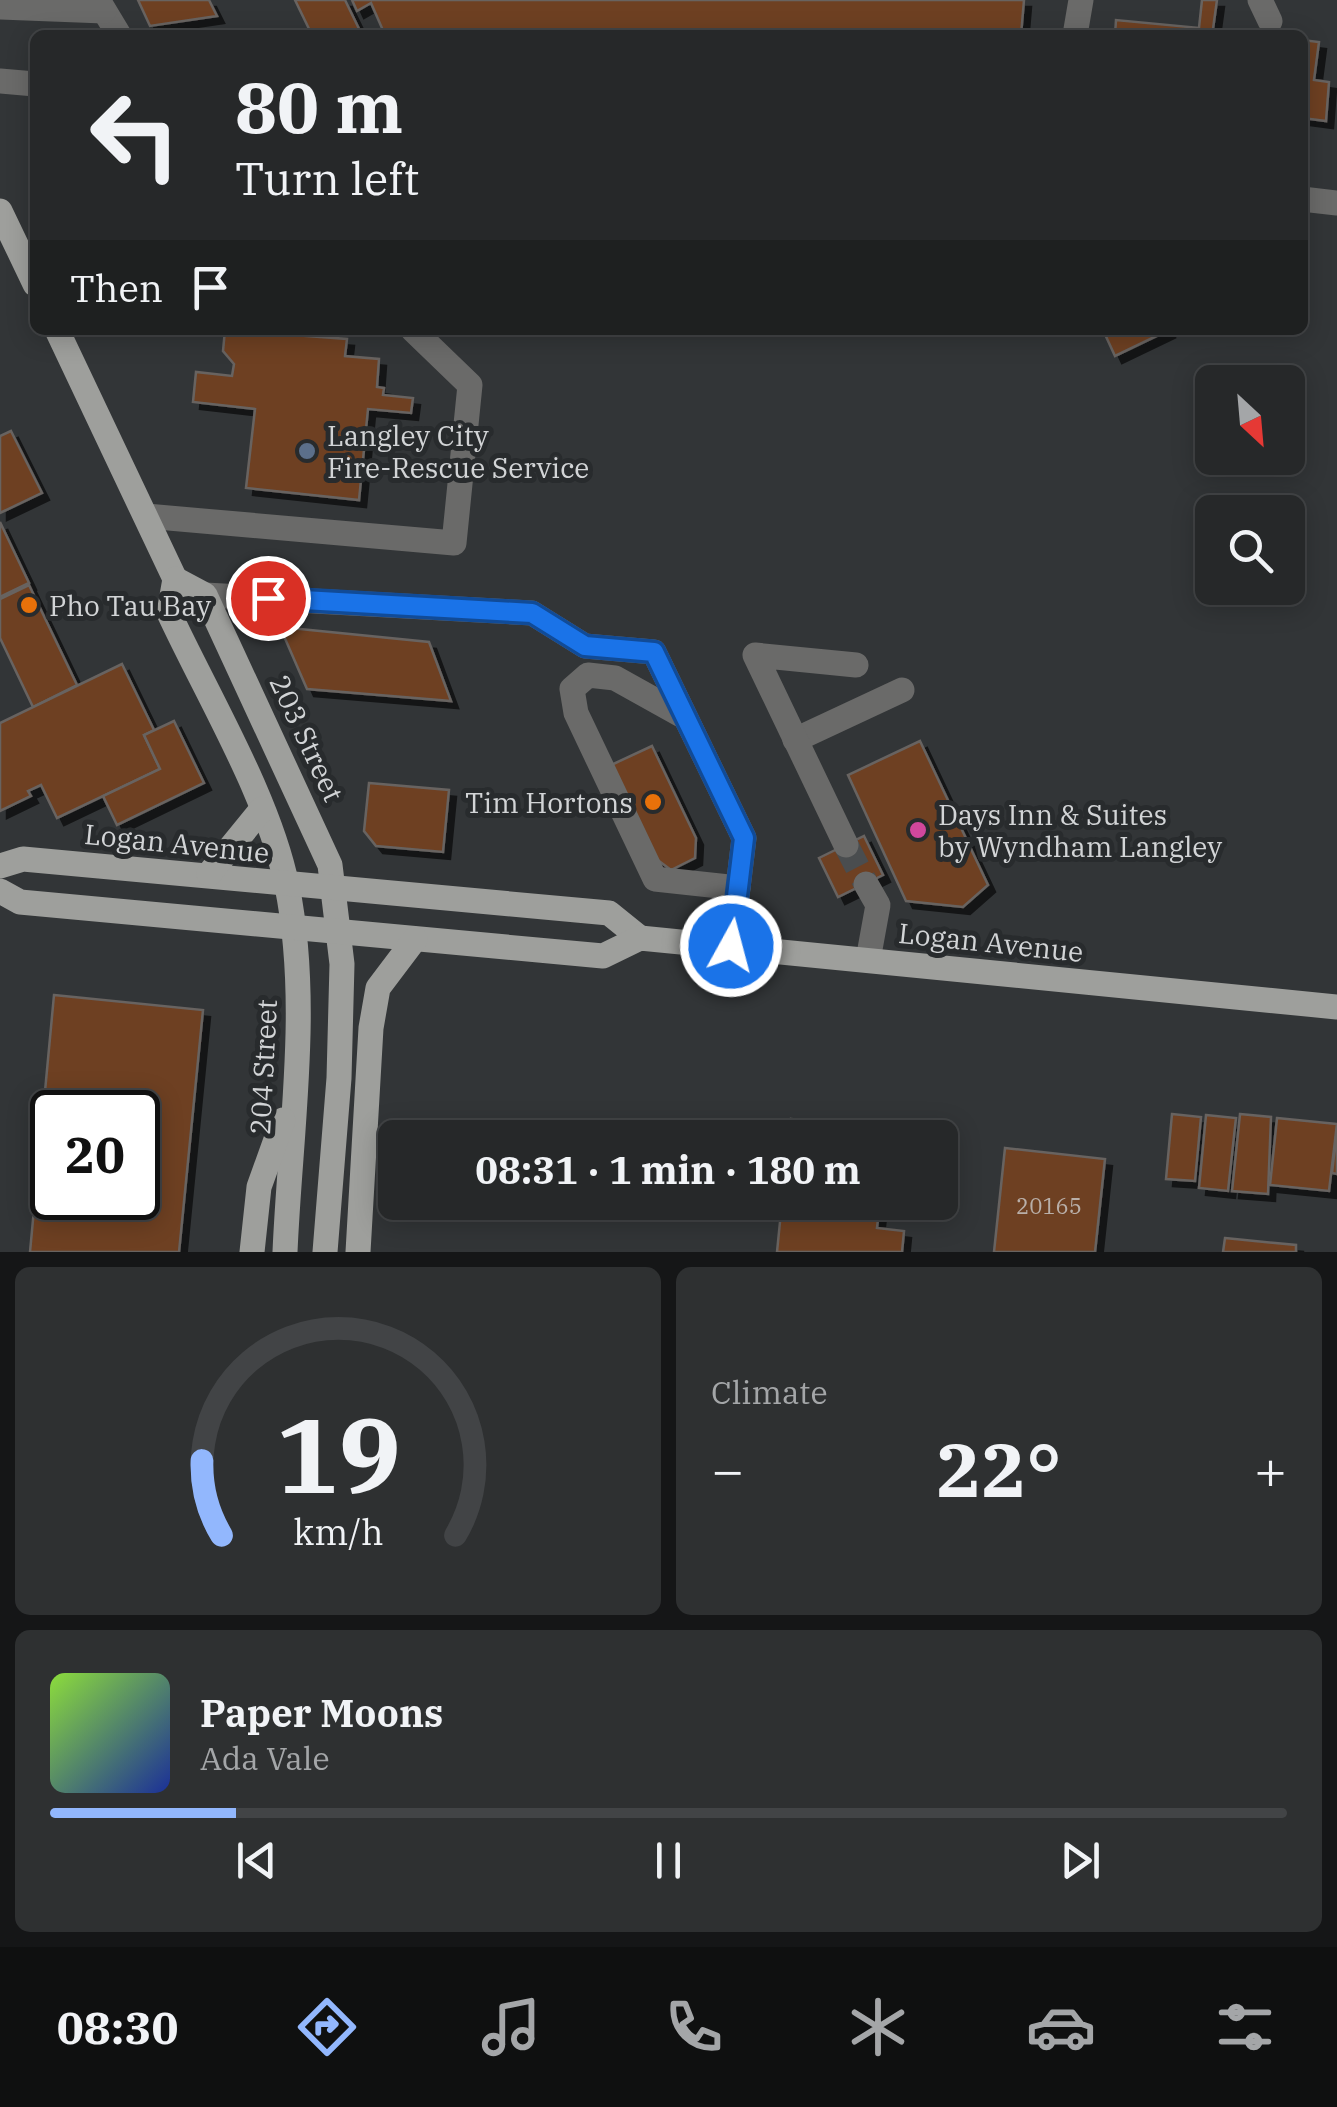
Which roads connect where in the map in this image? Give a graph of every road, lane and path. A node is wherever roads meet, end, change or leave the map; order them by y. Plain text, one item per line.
1 (1081, 0) edge
2 (101, 6) edge
3 (0, 7) edge
4 (116, 30) edge
5 (1076, 30) edge
6 (0, 80) edge
7 (30, 83) edge
8 (1308, 200) edge
9 (1337, 202) edge
10 (0, 211) edge
11 (8, 248) edge
12 (30, 277) edge
13 (59, 335) edge
14 (418, 335) edge
15 (146, 516) junction
16 (175, 580) junction
17 (205, 595) junction
18 (856, 665) dead end
19 (902, 690) dead end
20 (686, 717) junction
21 (796, 740) junction
22 (262, 809) junction
23 (846, 845) tunnel mouth
24 (0, 866) edge
25 (210, 874) junction
26 (286, 884) junction
27 (866, 884) tunnel mouth
28 (334, 888) junction
29 (738, 888) junction
30 (0, 892) edge
31 (294, 928) junction
32 (340, 931) junction
33 (640, 938) junction
34 (416, 939) junction
35 (731, 946) junction
36 (868, 960) junction
37 (1337, 1006) edge
38 (292, 1092) junction
39 (252, 1252) edge
40 (285, 1252) edge
41 (325, 1252) edge
42 (358, 1252) edge

1 - 5 street
2 - 3 street
2 - 4 street
6 - 7 street
8 - 9 street
10 - 11 main road
11 - 12 main road
13 - 15 main road
14 - 15 street
15 - 16 main road
16 - 17 main road
16 - 22 main road
17 - 20 street
17 - 28 main road, 203 Street
18 - 21 street
19 - 21 street
20 - 29 street
20 - 29 street
21 - 23 street
22 - 25 main road
22 - 26 main road
24 - 25 main road, Logan Avenue
25 - 26 main road, Logan Avenue
26 - 28 main road, Logan Avenue
26 - 31 main road, 204 Street
27 - 36 street
28 - 32 main road
28 - 33 main road, Logan Avenue
29 - 35 street
30 - 31 main road, Logan Avenue
31 - 32 main road, Logan Avenue
31 - 38 main road, 204 Street
32 - 34 main road, Logan Avenue
32 - 41 main road
33 - 34 main road, Logan Avenue
33 - 35 main road, Logan Avenue
34 - 42 main road
35 - 36 main road, Logan Avenue
36 - 37 main road, Logan Avenue
38 - 39 main road
38 - 40 main road, 204 Street

